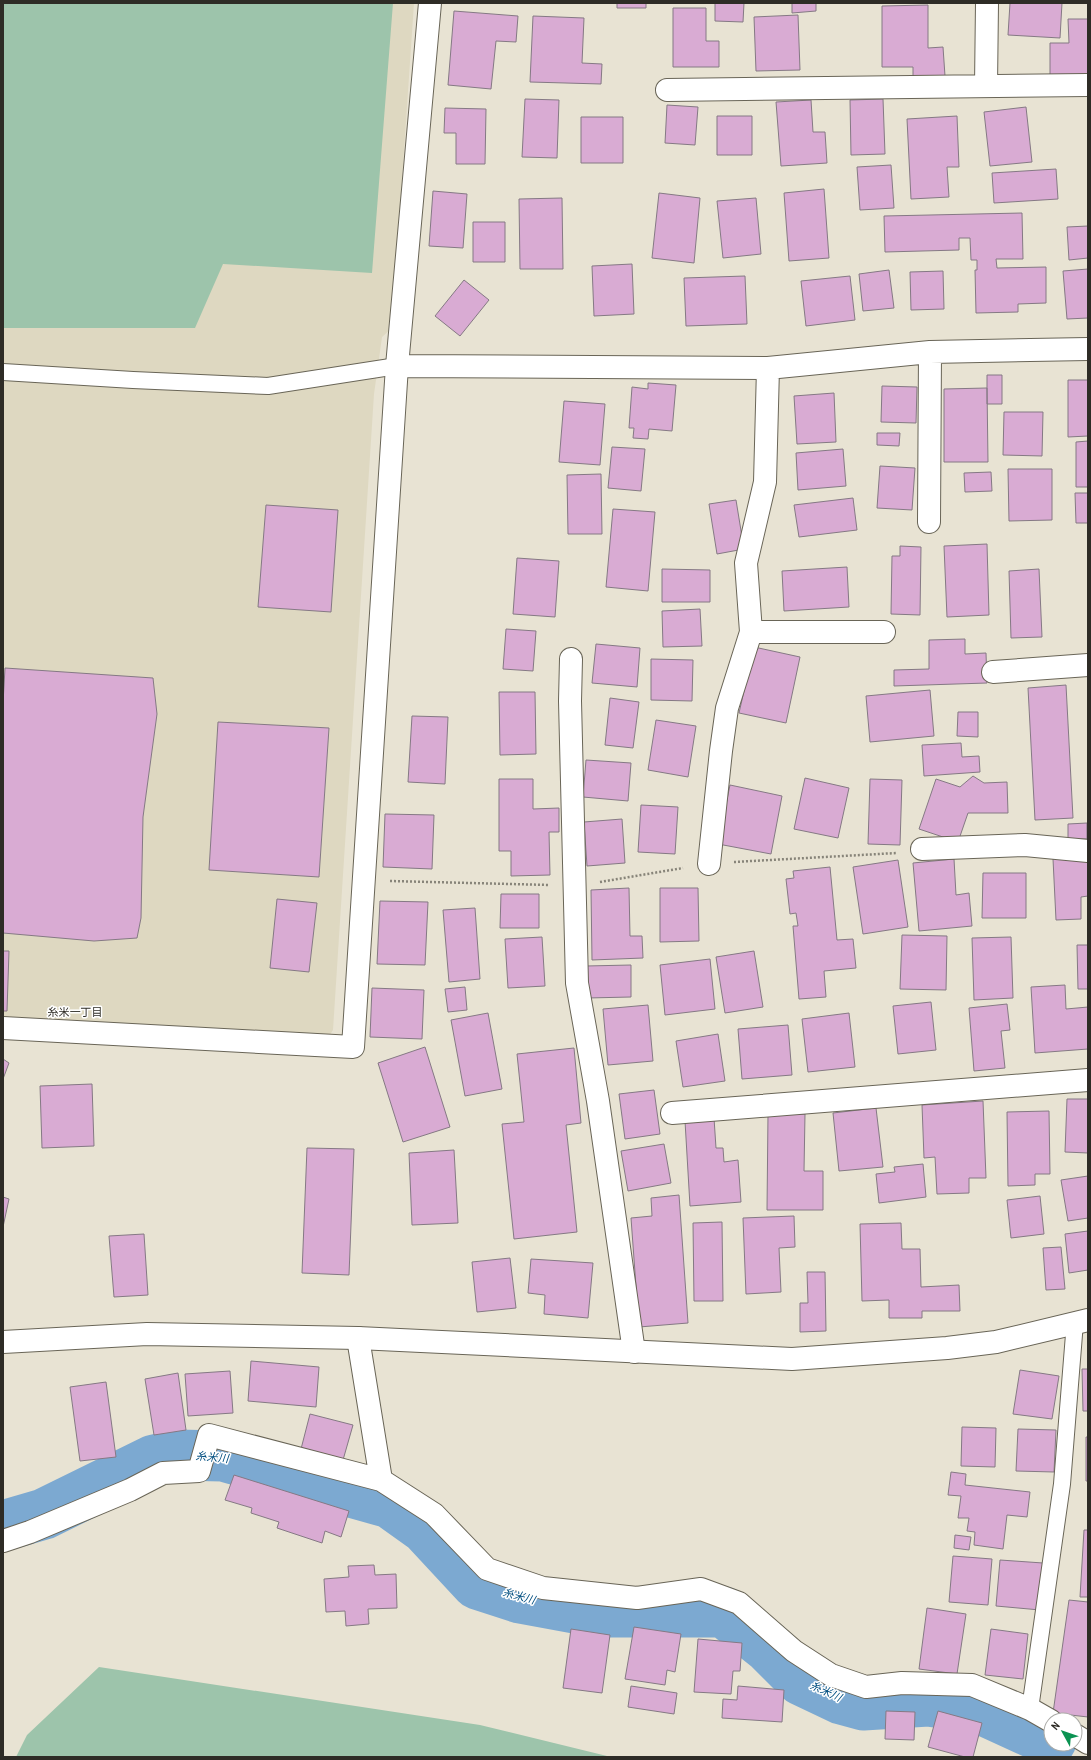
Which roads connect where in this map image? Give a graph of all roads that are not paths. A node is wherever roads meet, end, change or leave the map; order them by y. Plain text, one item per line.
1 (430, 3) edge
2 (987, 3) edge
3 (1088, 85) edge
4 (986, 86) junction
5 (667, 90) dead end
6 (1088, 349) edge
7 (930, 352) junction
8 (397, 366) junction
9 (768, 368) junction
10 (3, 372) edge
11 (929, 522) dead end
12 (751, 632) junction
13 (884, 632) dead end
14 (571, 659) dead end
15 (1088, 665) edge
16 (993, 672) dead end
17 (922, 849) road end
18 (1088, 851) edge
19 (709, 864) road end
20 (3, 1028) edge
21 (1088, 1080) edge
22 (672, 1113) dead end
23 (1082, 1321) edge
24 (358, 1338) junction
25 (3, 1342) edge
26 (634, 1352) junction
27 (381, 1480) junction
28 (3, 1541) edge
29 (1030, 1709) junction
30 (1043, 1716) edge

1 - 8 street
2 - 4 street
3 - 4 street
4 - 5 street
6 - 7 street
7 - 9 street
7 - 11 street
8 - 9 street
8 - 10 lane
8 - 20 street
9 - 12 street
12 - 13 street
12 - 19 street
14 - 26 street
15 - 16 street
17 - 18 street
21 - 22 street
23 - 26 street
23 - 29 lane
24 - 25 street
24 - 26 street
24 - 27 street
27 - 28 street
27 - 29 street
29 - 30 street

